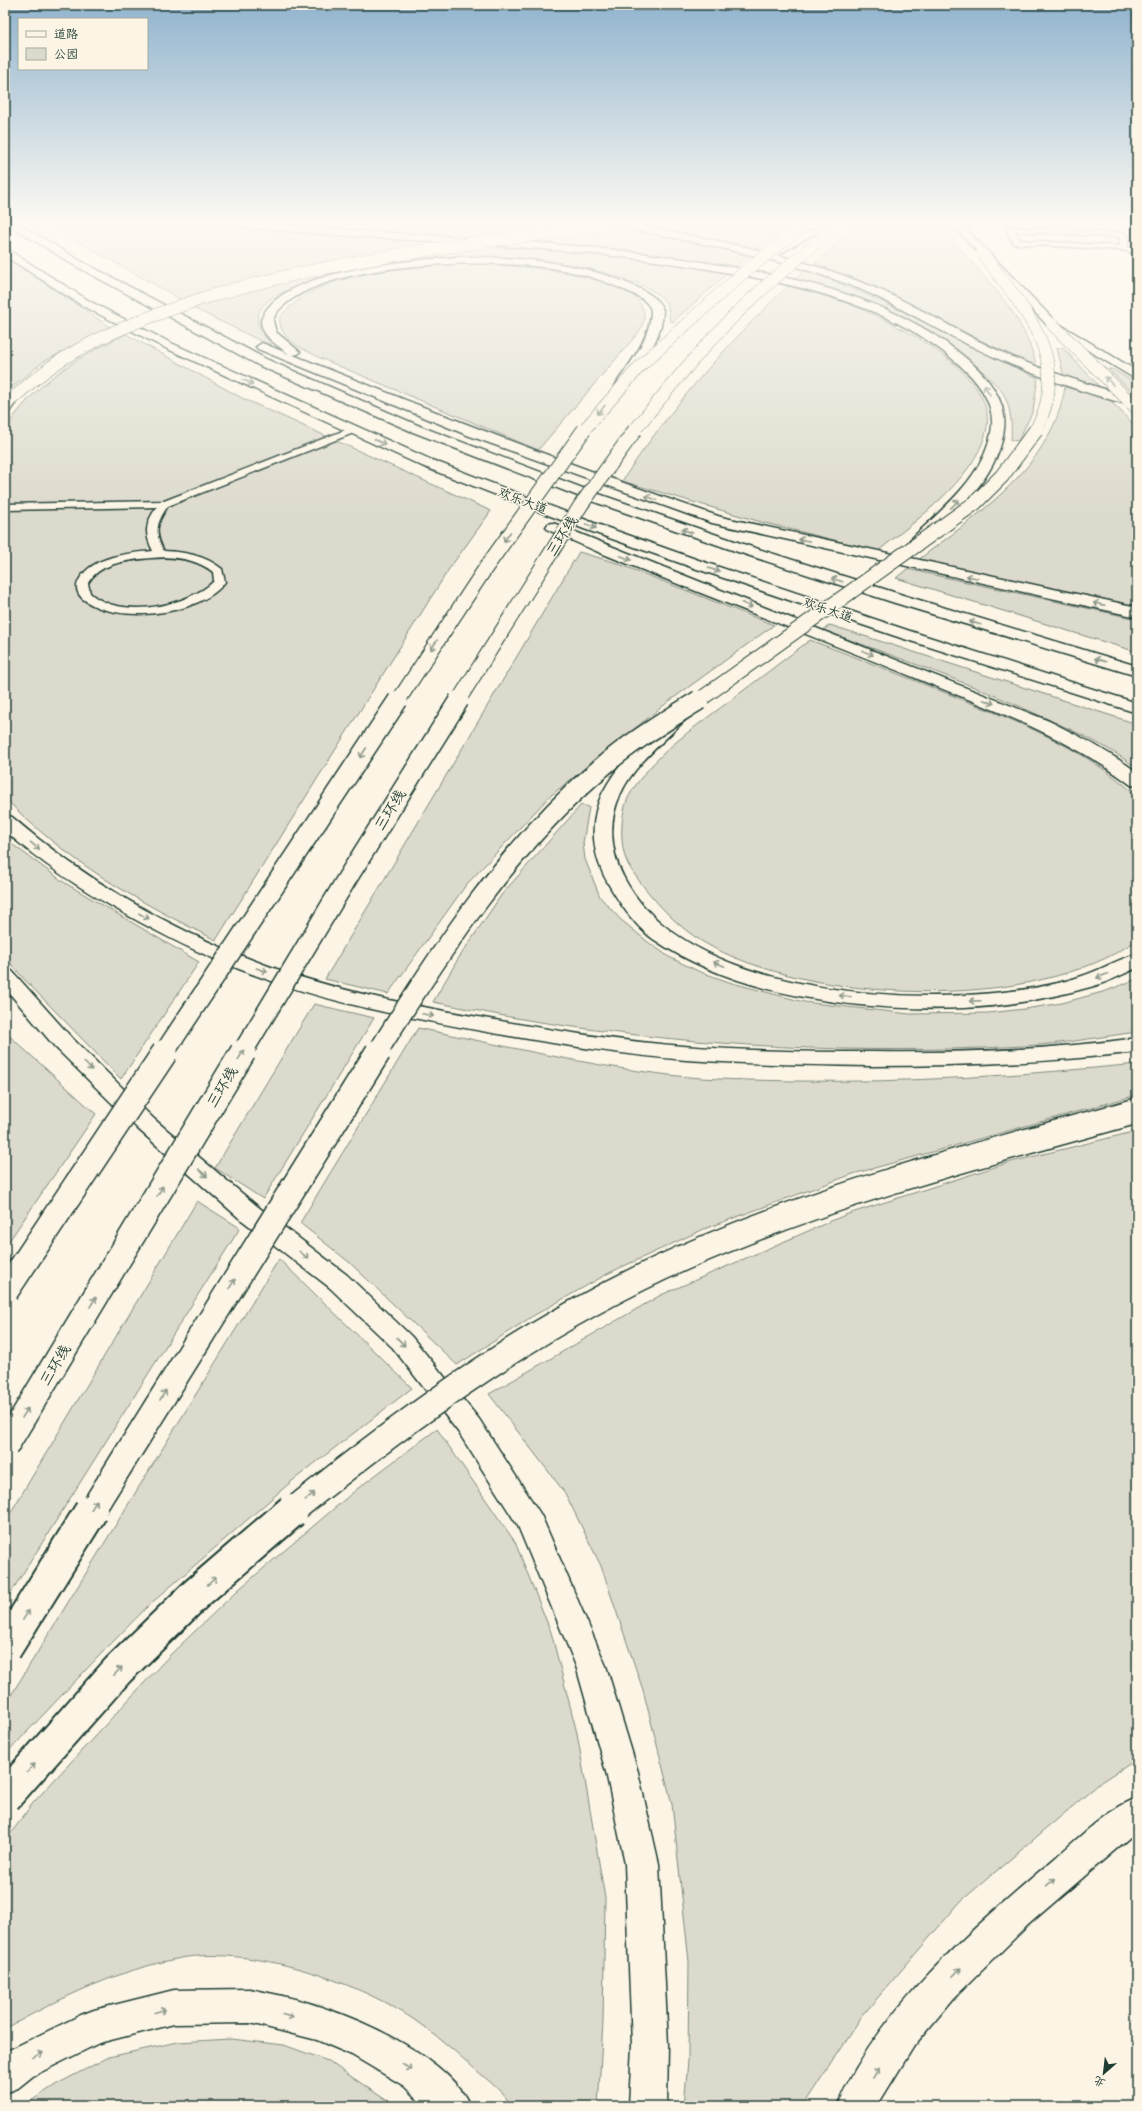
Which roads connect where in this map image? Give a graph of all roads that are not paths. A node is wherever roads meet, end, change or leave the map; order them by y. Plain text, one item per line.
1 (123, 323) edge
2 (133, 323) edge
3 (190, 323) edge
4 (194, 323) edge
5 (267, 323) edge
6 (656, 323) edge
7 (688, 323) edge
8 (728, 323) edge
9 (902, 323) edge
10 (936, 323) edge
11 (1030, 323) edge
12 (1052, 324) joint
13 (325, 371) junction
14 (1137, 376) edge
15 (620, 387) junction
16 (1137, 403) edge
17 (5, 409) edge
18 (1137, 409) edge
19 (353, 430) junction
20 (427, 463) junction
21 (164, 504) junction
22 (5, 507) edge
23 (717, 520) junction
24 (907, 551) junction
25 (160, 554) junction
26 (811, 556) dead end
27 (825, 561) dead end
28 (937, 612) junction
29 (1137, 612) edge
30 (1137, 671) edge
31 (1137, 708) edge
32 (686, 709) junction
33 (1137, 781) edge
34 (5, 820) edge
35 (1137, 960) edge
36 (5, 975) edge
37 (5, 996) edge
38 (63, 1042) junction
39 (1137, 1045) edge
40 (1137, 1111) edge
41 (5, 1292) edge
42 (5, 1447) edge
43 (5, 1649) edge
44 (5, 1797) edge
45 (1137, 1812) edge
46 (5, 2075) edge
47 (451, 2106) edge
48 (648, 2106) edge
49 (856, 2106) edge

1 -> 19 main road, 欢乐大道
2 - 17 main road, bridge
28 -> 3 main road, 欢乐大道
4 - 13 main road
5 - 13 main road, bridge
6 - 15 main road, bridge
7 - 15 main road, bridge
42 -> 8 main road, 三环线, bridge
24 -> 9 main road, bridge
10 - 16 main road
11 - 24 main road, bridge
12 - 14 main road, bridge
18 -> 12 main road, bridge
23 -> 13 main road
15 -> 41 main road, bridge
19 -> 20 main road, 欢乐大道
19 - 21 lane
20 -> 31 main road, 欢乐大道
20 -> 33 main road
21 - 22 lane
21 - 25 lane
23 - 26 main road
29 -> 23 main road
24 - 32 main road, bridge
25 - 25 lane
27 - 28 main road
30 -> 28 main road, 欢乐大道
35 -> 32 main road, bridge
43 -> 32 main road, bridge
34 -> 39 main road
36 - 38 main road
37 - 38 main road
38 -> 48 main road
44 -> 40 main road, bridge
49 -> 45 main road
46 -> 47 main road

